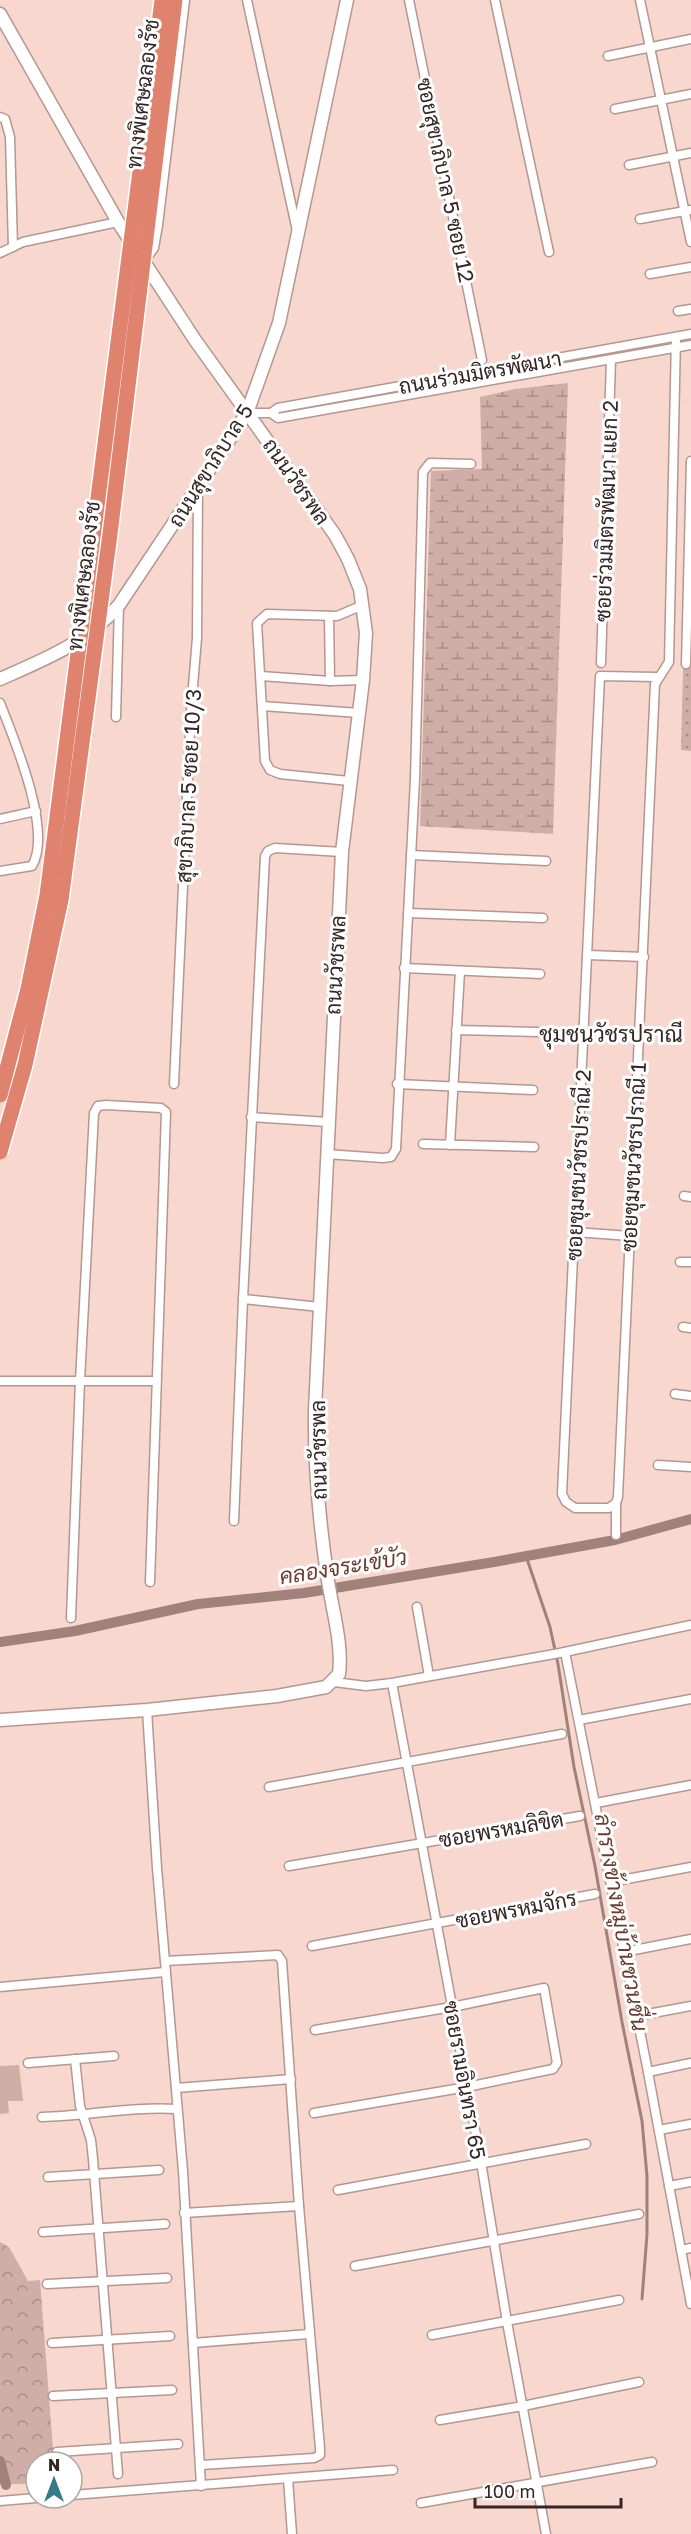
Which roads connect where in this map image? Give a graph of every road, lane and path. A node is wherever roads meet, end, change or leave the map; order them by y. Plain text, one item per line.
1 (162, 0) edge
2 (175, 0) edge
3 (185, 0) edge
4 (247, 0) edge
5 (347, 0) edge
6 (409, 0) edge
7 (495, 0) edge
8 (640, 0) edge
9 (0, 14) edge
10 (691, 39) edge
11 (650, 47) junction
12 (608, 56) dead end
13 (691, 94) edge
14 (661, 100) junction
15 (615, 109) dead end
16 (0, 117) edge
17 (691, 153) edge
18 (673, 156) junction
19 (629, 165) dead end
20 (688, 211) edge
21 (640, 219) dead end
22 (118, 222) junction
23 (297, 232) junction
24 (691, 242) edge
25 (13, 247) junction
26 (549, 252) dead end
27 (0, 253) edge
28 (144, 261) junction
29 (691, 267) edge
30 (650, 274) dead end
31 (691, 309) edge
32 (678, 311) dead end
33 (691, 334) edge
34 (676, 337) junction
35 (691, 345) edge
36 (676, 348) junction
37 (482, 360) dead end
38 (611, 360) junction
39 (248, 413) junction
40 (271, 413) junction
41 (691, 461) edge
42 (471, 464) dead end
43 (198, 487) junction
44 (119, 605) junction
45 (363, 605) junction
46 (329, 616) junction
47 (601, 663) dead end
48 (686, 664) dead end
49 (261, 676) junction
50 (657, 677) junction
51 (0, 679) edge
52 (363, 680) junction
53 (330, 681) junction
54 (0, 703) edge
55 (262, 706) junction
56 (359, 714) junction
57 (116, 717) dead end
58 (349, 781) junction
59 (36, 811) junction
60 (0, 819) edge
61 (342, 852) junction
62 (411, 855) junction
63 (546, 861) dead end
64 (0, 871) edge
65 (408, 913) junction
66 (543, 918) dead end
67 (588, 955) junction
68 (644, 957) junction
69 (404, 968) junction
70 (460, 971) junction
71 (540, 974) dead end
72 (456, 1030) junction
73 (538, 1032) dead end
74 (174, 1084) dead end
75 (397, 1084) junction
76 (454, 1087) junction
77 (533, 1090) dead end
78 (0, 1095) edge
79 (251, 1117) junction
80 (328, 1122) junction
81 (423, 1144) dead end
82 (450, 1145) junction
83 (534, 1147) dead end
84 (0, 1152) edge
85 (326, 1154) junction
86 (575, 1232) junction
87 (630, 1236) junction
88 (680, 1262) dead end
89 (691, 1262) edge
90 (243, 1299) junction
91 (320, 1308) junction
92 (0, 1381) edge
93 (80, 1381) junction
94 (156, 1381) junction
95 (675, 1394) dead end
96 (691, 1396) edge
97 (658, 1465) dead end
98 (691, 1467) edge
99 (616, 1503) junction
100 (234, 1521) dead end
101 (616, 1535) dead end
102 (150, 1582) dead end
103 (417, 1607) dead end
104 (71, 1618) dead end
105 (691, 1625) edge
106 (562, 1653) junction
107 (429, 1676) junction
108 (334, 1682) junction
109 (392, 1683) junction
110 (691, 1699) edge
111 (147, 1710) junction
112 (0, 1719) edge
113 (579, 1720) junction
114 (562, 1734) dead end
115 (407, 1763) junction
116 (691, 1785) edge
117 (269, 1787) dead end
118 (596, 1803) junction
119 (580, 1816) dead end
120 (422, 1843) junction
121 (289, 1866) dead end
122 (691, 1867) edge
123 (611, 1882) junction
124 (595, 1894) dead end
125 (437, 1924) junction
126 (691, 1939) edge
127 (312, 1947) dead end
128 (624, 1952) junction
129 (165, 1961) junction
130 (165, 1972) junction
131 (0, 1987) edge
132 (691, 2006) edge
133 (452, 2007) junction
134 (637, 2016) junction
135 (315, 2030) dead end
136 (114, 2056) dead end
137 (75, 2059) junction
138 (28, 2063) dead end
139 (691, 2064) edge
140 (648, 2072) junction
141 (291, 2079) junction
142 (467, 2087) junction
143 (176, 2088) junction
144 (177, 2109) junction
145 (314, 2113) dead end
146 (82, 2116) junction
147 (42, 2117) dead end
148 (691, 2124) edge
149 (659, 2130) junction
150 (586, 2144) dead end
151 (481, 2162) junction
152 (159, 2170) dead end
153 (95, 2174) junction
154 (48, 2177) dead end
155 (691, 2182) edge
156 (669, 2186) junction
157 (338, 2190) dead end
158 (299, 2205) junction
159 (184, 2213) junction
160 (639, 2214) dead end
161 (165, 2224) dead end
162 (99, 2228) junction
163 (43, 2232) dead end
164 (494, 2242) junction
165 (691, 2248) edge
166 (681, 2250) junction
167 (355, 2266) dead end
168 (167, 2278) dead end
169 (103, 2282) junction
170 (47, 2284) dead end
171 (619, 2300) dead end
172 (691, 2304) edge
173 (507, 2322) junction
174 (309, 2334) junction
175 (432, 2335) dead end
176 (170, 2336) dead end
177 (108, 2340) junction
178 (52, 2343) dead end
179 (193, 2343) junction
180 (639, 2382) dead end
181 (172, 2390) dead end
182 (112, 2393) junction
183 (53, 2396) dead end
184 (523, 2406) junction
185 (440, 2420) dead end
186 (177, 2444) dead end
187 (116, 2448) junction
188 (84, 2450) edge
189 (652, 2462) dead end
190 (201, 2465) junction
191 (393, 2470) dead end
192 (118, 2474) dead end
193 (288, 2479) junction
194 (536, 2484) junction
195 (201, 2486) junction
196 (84, 2494) edge
197 (24, 2499) edge
198 (0, 2500) edge
199 (421, 2504) dead end
200 (292, 2534) edge
201 (546, 2534) edge

1 - 78 highway, ทางพิเศษฉลองรัช, bridge
2 - 84 highway, ทางพิเศษฉลองรัช, bridge
3 - 28 street
4 - 23 street
5 - 23 main road, ถนนสุขาภิบาล 5
6 - 37 street, ซอยสุขาภิบาล 5 ซอย 12
7 - 26 street
8 - 11 street
9 - 22 main road, ถนนวัชรพล
10 - 11 street
11 - 12 street
11 - 14 street
13 - 14 street
14 - 15 street
14 - 18 street
16 - 25 street
17 - 18 street
18 - 19 street
18 - 20 street
20 - 21 street
20 - 24 street
22 - 25 street
22 - 28 main road, ถนนวัชรพล
23 - 39 main road, ถนนสุขาภิบาล 5
25 - 27 street
28 - 39 main road, ถนนวัชรพล
29 - 30 street
31 - 32 street
33 - 34 street, ถนนร่วมมิตรพัฒนา
34 - 36 street
34 - 40 street, ถนนร่วมมิตรพัฒนา
35 - 36 street, ถนนร่วมมิตรพัฒนา
36 - 38 street, ถนนร่วมมิตรพัฒนา
36 - 50 street
38 - 40 street, ถนนร่วมมิตรพัฒนา
38 - 47 street, ซอยร่วมมิตรพัฒนา แยก 2
39 - 40 street, ถนนร่วมมิตรพัฒนา
39 - 43 main road, ถนนสุขาภิบาล 5
39 - 45 main road, ถนนวัชรพล
41 - 48 street
42 - 62 street
43 - 44 main road, ถนนสุขาภิบาล 5
43 - 74 street, สุขาภิบาล 5 ซอย 10/3
44 - 51 main road, ถนนสุขาภิบาล 5
44 - 57 street
45 - 46 street
45 - 52 main road, ถนนวัชรพล
46 - 49 street
46 - 53 street
49 - 53 street
49 - 55 street
50 - 67 street, ซอยชุมชนวัชรปราณี 2
50 - 68 street, ซอยชุมชนวัชรปราณี 1
52 - 53 street
52 - 56 main road, ถนนวัชรพล
54 - 59 street
55 - 56 street
55 - 58 street
56 - 58 main road, ถนนวัชรพล
58 - 61 main road, ถนนวัชรพล
59 - 60 street
59 - 64 street
61 - 79 street
61 - 80 main road, ถนนวัชรพล
62 - 63 street
62 - 65 street
65 - 66 street
65 - 69 street
67 - 68 street
67 - 86 street, ซอยชุมชนวัชรปราณี 2
68 - 87 street, ซอยชุมชนวัชรปราณี 1
69 - 70 street
69 - 75 street
70 - 71 street
70 - 72 street
72 - 73 street
72 - 76 street
75 - 76 street
75 - 85 street
76 - 77 street
76 - 82 street
79 - 80 street
79 - 90 street
80 - 85 main road, ถนนวัชรพล
81 - 82 street
82 - 83 street
85 - 91 main road, ถนนวัชรพล
86 - 87 street
86 - 99 street, ซอยชุมชนวัชรปราณี 2
87 - 99 street, ซอยชุมชนวัชรปราณี 1
88 - 89 street
90 - 91 street
90 - 100 street
91 - 108 main road, ถนนวัชรพล
92 - 93 street
93 - 94 street
93 - 94 street
93 - 104 street
94 - 102 street
95 - 96 street
97 - 98 street
99 - 101 street, ซอยชุมชนวัชรปราณี 1
103 - 107 street
105 - 106 street
106 - 107 street
106 - 113 street
107 - 109 street
108 - 109 street
108 - 111 main road
109 - 115 street, ซอยรามอินทรา 65
110 - 113 street
111 - 112 main road
111 - 129 street
113 - 118 street
114 - 115 street
115 - 117 street
115 - 120 street, ซอยรามอินทรา 65
116 - 118 street
118 - 123 street
119 - 120 street, ซอยพรหมลิขิต
120 - 121 street, ซอยพรหมลิขิต
120 - 125 street, ซอยรามอินทรา 65
122 - 123 street
123 - 128 street
124 - 125 street, ซอยพรหมจักร
125 - 127 street, ซอยพรหมจักร
125 - 133 street, ซอยรามอินทรา 65
126 - 128 street
128 - 134 street
129 - 130 street
129 - 141 street
130 - 131 street
130 - 143 street
132 - 134 street
133 - 135 street
133 - 142 street, ซอยรามอินทรา 65
133 - 142 street
134 - 140 street
136 - 137 street
137 - 138 street
137 - 146 street
139 - 140 street
140 - 149 street
141 - 143 street
141 - 158 street
142 - 145 street
142 - 151 street, ซอยรามอินทรา 65
143 - 144 street
144 - 146 street
144 - 159 street
146 - 147 street
146 - 153 street
148 - 149 street
149 - 156 street
150 - 151 street
151 - 157 street
151 - 164 street, ซอยรามอินทรา 65
152 - 153 street
153 - 154 street
153 - 162 street
155 - 156 street
156 - 166 street
158 - 159 street
158 - 174 street
159 - 179 street
160 - 164 street
161 - 162 street
162 - 163 street
162 - 169 street
164 - 167 street
164 - 173 street, ซอยรามอินทรา 65
165 - 166 street
166 - 172 street
168 - 169 street
169 - 170 street
169 - 177 street
171 - 173 street
173 - 175 street
173 - 184 street, ซอยรามอินทรา 65
174 - 179 street
174 - 190 street
176 - 177 street
177 - 178 street
177 - 182 street
179 - 190 street
180 - 184 street
181 - 182 street
182 - 183 street
182 - 187 street
184 - 185 street
184 - 194 street, ซอยรามอินทรา 65
186 - 187 street
187 - 188 street
187 - 192 street
189 - 194 street
190 - 195 street
191 - 193 street
193 - 195 street
193 - 200 street
194 - 199 street
194 - 201 street, ซอยรามอินทรา 65
195 - 196 street
197 - 198 street

